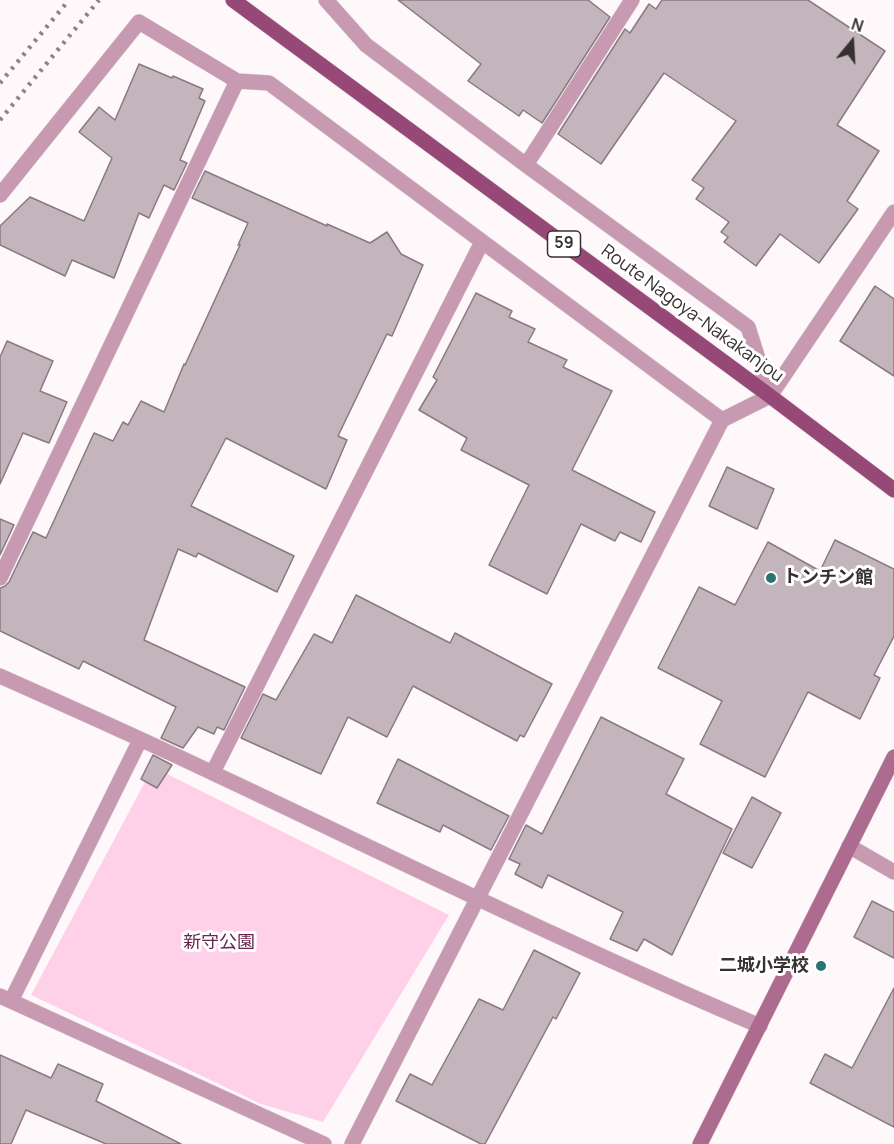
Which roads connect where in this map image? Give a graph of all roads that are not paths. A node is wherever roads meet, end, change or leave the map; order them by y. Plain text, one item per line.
1 (233, 0) edge
2 (326, 0) edge
3 (632, 0) edge
4 (237, 81) junction
5 (526, 165) junction
6 (0, 195) edge
7 (894, 212) edge
8 (482, 242) junction
9 (770, 396) junction
10 (723, 420) junction
11 (894, 490) edge
12 (0, 578) edge
13 (0, 676) edge
14 (140, 740) junction
15 (894, 757) edge
16 (213, 772) junction
17 (849, 846) junction
18 (894, 872) edge
19 (478, 898) junction
20 (6, 998) edge
21 (760, 1026) junction
22 (324, 1144) edge
23 (352, 1144) edge
24 (700, 1144) edge

1 - 9 main road, Route Nagoya-Nakakanjou / 59
2 - 5 street
3 - 5 street
4 - 6 street
4 - 8 street
4 - 12 street
5 - 9 street
7 - 9 street
8 - 10 street
8 - 16 street
9 - 10 street
9 - 11 main road, Route Nagoya-Nakakanjou / 59
10 - 19 street
13 - 14 street
14 - 16 street
14 - 20 street
15 - 17 street
16 - 19 street
17 - 18 street
17 - 21 street
19 - 21 street
19 - 23 street
20 - 22 street
21 - 24 street

